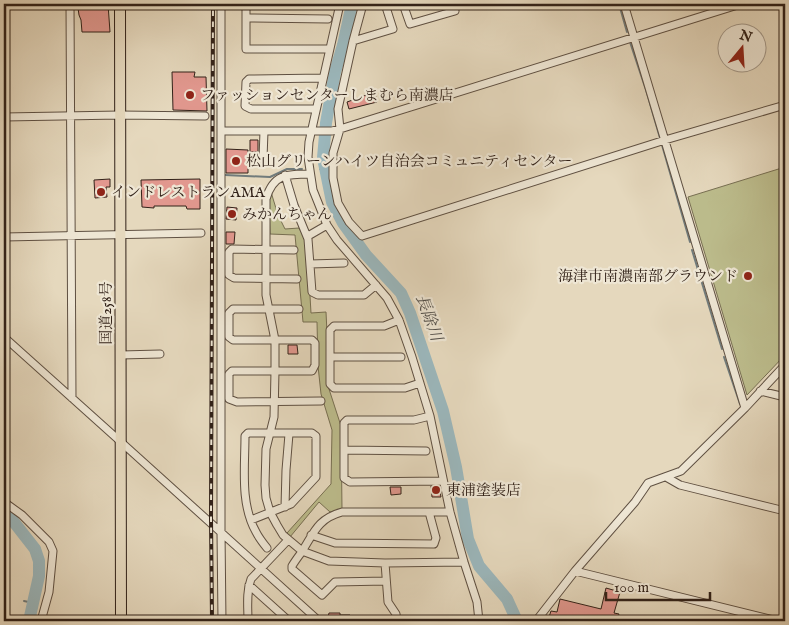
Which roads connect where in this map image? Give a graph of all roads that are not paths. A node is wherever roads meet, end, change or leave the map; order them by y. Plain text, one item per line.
1 (70, 4) edge
2 (120, 4) edge
3 (221, 4) edge
4 (246, 4) edge
5 (340, 4) edge
6 (362, 4) edge
7 (385, 4) edge
8 (404, 4) edge
9 (452, 4) edge
10 (624, 4) edge
11 (741, 4) edge
12 (246, 18) junction
13 (328, 19) dead end
14 (634, 37) junction
15 (353, 41) junction
16 (329, 48) junction
17 (323, 78) junction
18 (785, 105) edge
19 (316, 109) junction
20 (120, 115) junction
21 (70, 116) junction
22 (205, 116) dead end
23 (4, 117) edge
24 (340, 129) junction
25 (221, 131) junction
26 (264, 131) junction
27 (314, 131) junction
28 (665, 140) junction
29 (263, 159) dead end
30 (310, 174) junction
31 (285, 175) junction
32 (326, 225) junction
33 (201, 233) dead end
34 (120, 235) junction
35 (72, 236) junction
36 (308, 236) junction
37 (4, 237) edge
38 (266, 250) junction
39 (294, 250) dead end
40 (344, 263) dead end
41 (310, 264) junction
42 (265, 278) junction
43 (297, 279) dead end
44 (376, 286) junction
45 (269, 309) junction
46 (299, 309) dead end
47 (399, 320) junction
48 (4, 337) edge
49 (275, 340) junction
50 (160, 354) dead end
51 (121, 355) junction
52 (330, 357) junction
53 (401, 357) dead end
54 (785, 365) edge
55 (275, 371) junction
56 (420, 383) junction
57 (760, 391) junction
58 (785, 397) edge
59 (72, 398) junction
60 (321, 401) dead end
61 (274, 402) junction
62 (745, 408) junction
63 (430, 416) junction
64 (270, 433) junction
65 (289, 434) junction
66 (121, 442) junction
67 (344, 450) junction
68 (426, 451) dead end
69 (666, 477) junction
70 (443, 481) junction
71 (4, 502) edge
72 (285, 507) junction
73 (785, 511) edge
74 (270, 512) junction
75 (429, 512) junction
76 (450, 512) junction
77 (251, 520) junction
78 (221, 532) junction
79 (311, 536) junction
80 (288, 540) junction
81 (267, 548) dead end
82 (302, 552) junction
83 (464, 562) junction
84 (385, 563) junction
85 (261, 569) junction
86 (575, 570) junction
87 (386, 581) junction
88 (249, 585) junction
89 (41, 621) edge
90 (121, 621) edge
91 (222, 621) edge
92 (248, 621) edge
93 (289, 621) edge
94 (319, 621) edge
95 (397, 621) edge
96 (479, 621) edge
97 (536, 621) edge
98 (778, 621) edge

1 - 21 street
2 - 20 highway, 国道258号
3 - 25 street
4 - 12 street
5 - 16 street
6 - 15 street
7 - 15 street
8 - 9 street
10 - 14 street
11 - 14 street
12 - 13 street
12 - 16 street
14 - 24 street
14 - 28 street
15 - 24 street
16 - 17 street
17 - 19 street
17 - 19 street
18 - 28 street
19 - 27 street
20 - 21 street
20 - 22 street
20 - 34 highway, 国道258号
21 - 23 street
21 - 35 street
24 - 27 street
24 - 28 street
25 - 26 street
25 - 78 street
26 - 27 street
26 - 29 street
27 - 30 street
28 - 62 street
30 - 31 street
30 - 32 street
31 - 36 street
31 - 38 street
32 - 36 street
32 - 44 street
33 - 34 street
34 - 35 street
34 - 51 highway, 国道258号
35 - 37 street
35 - 59 street
36 - 41 street
38 - 39 street
38 - 42 street
38 - 42 street
40 - 41 street
41 - 44 street
42 - 43 street
42 - 45 street
44 - 47 street
45 - 46 street
45 - 49 street
45 - 49 street
47 - 52 street
47 - 56 street
48 - 59 street
49 - 55 street
49 - 55 street
50 - 51 street
51 - 66 highway, 国道258号
52 - 53 street
52 - 56 street
54 - 57 street
55 - 61 street
55 - 61 street
56 - 63 street
57 - 58 street
57 - 62 street
59 - 66 street
60 - 61 street
61 - 64 street
62 - 69 street
63 - 67 street
63 - 70 street
64 - 65 street
64 - 74 street
64 - 77 street
65 - 72 street
65 - 72 street
66 - 78 street
66 - 90 highway, 国道258号
67 - 68 street
67 - 70 street
69 - 73 street
69 - 86 street
70 - 76 street
71 - 89 street
72 - 74 street
74 - 77 street
74 - 80 street
75 - 76 street
75 - 79 street
75 - 79 street
76 - 83 street
77 - 81 street
78 - 85 street
78 - 91 street
79 - 82 street
80 - 82 street
80 - 85 street
82 - 84 street
82 - 87 street
83 - 84 street
83 - 96 street
84 - 87 street
85 - 88 street
85 - 94 street
86 - 97 street
86 - 98 street
87 - 95 street
88 - 92 street
88 - 93 street

